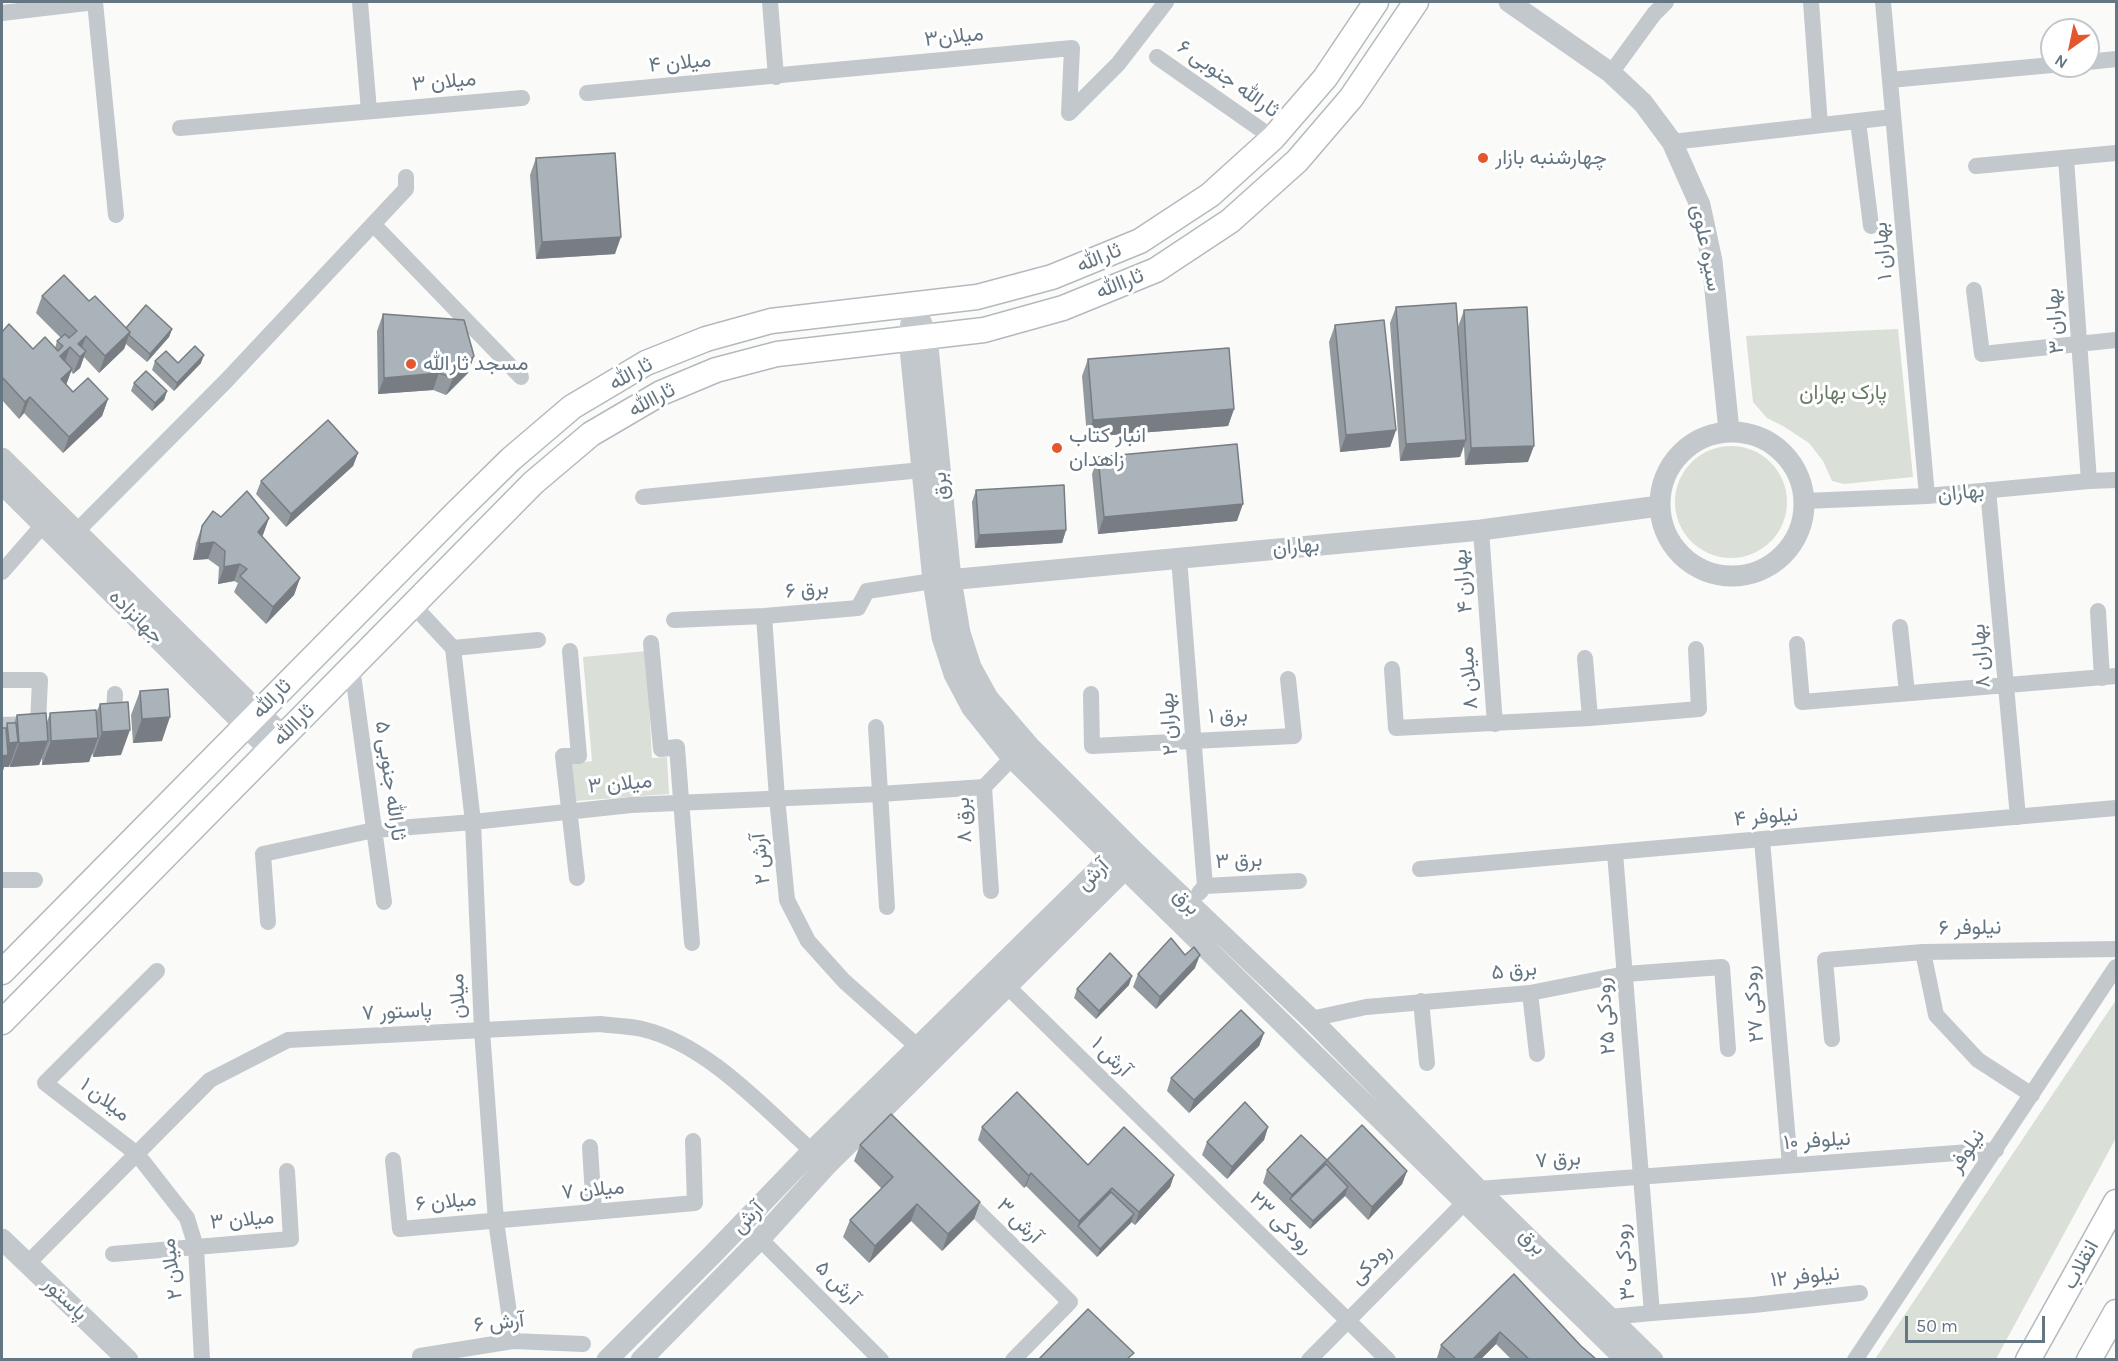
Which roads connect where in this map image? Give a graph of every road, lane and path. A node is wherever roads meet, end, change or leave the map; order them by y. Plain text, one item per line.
1 (95, 2) edge
2 (360, 2) edge
3 (770, 2) edge
4 (1166, 2) edge
5 (1376, 2) edge
6 (1416, 2) edge
7 (1509, 2) edge
8 (1666, 2) edge
9 (1811, 2) edge
10 (1883, 2) edge
11 (2, 13) edge
12 (1157, 57) dead end
13 (2116, 60) edge
14 (2100, 61) edge
15 (2040, 66) edge
16 (1611, 73) junction
17 (776, 77) junction
18 (1890, 80) junction
19 (587, 93) dead end
20 (522, 98) dead end
21 (369, 111) junction
22 (1893, 117) junction
23 (1858, 121) junction
24 (1820, 125) junction
25 (180, 128) dead end
26 (1273, 138) junction
27 (1672, 142) junction
28 (2116, 153) edge
29 (2066, 158) junction
30 (1976, 166) dead end
31 (406, 177) dead end
32 (116, 215) dead end
33 (373, 224) junction
34 (1871, 226) dead end
35 (1974, 290) dead end
36 (914, 304) junction
37 (918, 337) junction
38 (2116, 340) edge
39 (2079, 344) junction
40 (521, 377) dead end
41 (1729, 431) junction
42 (2, 458) edge
43 (922, 470) junction
44 (2116, 480) edge
45 (2089, 481) junction
46 (2, 484) edge
47 (1988, 490) junction
48 (1927, 496) junction
49 (644, 497) dead end
50 (1804, 501) junction
51 (1659, 507) junction
52 (44, 525) junction
53 (1481, 530) junction
54 (69, 538) junction
55 (1179, 558) junction
56 (2, 572) edge
57 (942, 580) junction
58 (413, 605) junction
59 (2098, 611) dead end
60 (764, 616) junction
61 (674, 620) dead end
62 (1900, 627) dead end
63 (1489, 629) joint
64 (538, 640) dead end
65 (651, 643) dead end
66 (1797, 644) dead end
67 (453, 648) junction
68 (1696, 649) dead end
69 (570, 651) dead end
70 (1585, 658) dead end
71 (352, 667) junction
72 (1392, 669) dead end
73 (2109, 677) edge
74 (1288, 679) dead end
75 (2, 680) edge
76 (2006, 685) junction
77 (1907, 693) junction
78 (115, 694) dead end
79 (1091, 694) dead end
80 (1590, 718) junction
81 (92, 719) edge
82 (252, 719) junction
83 (59, 721) edge
84 (38, 723) junction
85 (1495, 724) junction
86 (2, 725) edge
87 (876, 727) dead end
88 (1192, 740) junction
89 (277, 743) junction
90 (1012, 758) junction
91 (984, 787) junction
92 (880, 794) junction
93 (777, 798) junction
94 (682, 802) junction
95 (2116, 808) edge
96 (569, 811) junction
97 (2018, 817) junction
98 (473, 822) junction
99 (374, 830) junction
100 (1762, 840) junction
101 (1615, 853) junction
102 (1123, 858) junction
103 (1420, 869) dead end
104 (577, 878) dead end
105 (2, 880) edge
106 (35, 880) dead end
107 (1299, 881) dead end
108 (1205, 886) junction
109 (991, 891) dead end
110 (384, 902) dead end
111 (1189, 905) junction
112 (887, 907) dead end
113 (268, 922) dead end
114 (692, 943) dead end
115 (2116, 949) edge
116 (1923, 951) junction
117 (2116, 967) edge
118 (157, 971) dead end
119 (2, 972) edge
120 (1625, 974) junction
121 (1007, 986) junction
122 (1530, 993) junction
123 (1421, 1001) junction
124 (1311, 1020) junction
125 (2, 1022) edge
126 (482, 1030) junction
127 (1832, 1039) dead end
128 (1728, 1049) dead end
129 (925, 1054) junction
130 (1537, 1054) dead end
131 (1427, 1063) dead end
132 (2032, 1095) junction
133 (693, 1141) dead end
134 (590, 1147) dead end
135 (1996, 1150) junction
136 (137, 1154) junction
137 (820, 1158) junction
138 (1183, 1159) joint
139 (393, 1160) dead end
140 (1790, 1165) junction
141 (287, 1171) dead end
142 (1641, 1176) junction
143 (946, 1180) edge
144 (1471, 1195) junction
145 (2116, 1202) edge
146 (594, 1212) junction
147 (496, 1221) junction
148 (2, 1239) edge
149 (760, 1239) junction
150 (196, 1247) junction
151 (113, 1254) dead end
152 (28, 1263) junction
153 (1860, 1293) dead end
154 (1754, 1305) joint
155 (2116, 1311) edge
156 (1652, 1313) junction
157 (1609, 1317) junction
158 (1348, 1319) junction
159 (513, 1341) junction
160 (583, 1344) dead end
161 (420, 1356) dead end
162 (128, 1359) edge
163 (202, 1359) edge
164 (606, 1359) edge
165 (641, 1359) edge
166 (881, 1359) edge
167 (1013, 1359) edge
168 (1309, 1359) edge
169 (1389, 1359) edge
170 (1626, 1359) edge
171 (1653, 1359) edge
172 (1855, 1359) edge
173 (2028, 1359) edge
174 (2089, 1359) edge

1 - 11 street
1 - 32 street
2 - 21 street
3 - 17 street
4 - 17 street, میلان۳
5 - 26 main road, ثارالله
6 - 37 main road, ثاراالله
7 - 16 street, سیره علوی
8 - 16 street
9 - 24 street
10 - 18 street, بهاران ۱
12 - 26 street, ثارالله جنوبی ۶
13 - 14 street
15 - 18 street
16 - 27 street, سیره علوی
17 - 19 street, میلان ۴
18 - 22 street, بهاران ۱
20 - 21 street, میلان ۳
21 - 25 street
22 - 23 street
22 - 48 street, بهاران ۱
23 - 24 street
23 - 34 street
24 - 27 street
26 - 36 main road, ثارالله
27 - 41 street, سیره علوی
28 - 29 street
29 - 30 street
29 - 39 street, بهاران ۳
31 - 33 street
33 - 40 street
33 - 54 street
35 - 39 street
36 - 37 street
36 - 82 main road, ثارالله
37 - 43 street, برق
37 - 57 street, برق
37 - 58 main road, ثاراالله
38 - 39 street
39 - 45 street, بهاران ۳
41 - 50 street
41 - 51 street
42 - 54 street, جهانزاده
43 - 49 street
43 - 57 street, برق
44 - 45 street, بهاران
45 - 47 street, بهاران
46 - 52 street, جهانزاده
47 - 48 street, بهاران
47 - 76 street, بهاران ۸
48 - 50 street, بهاران
50 - 51 street
51 - 53 street, بهاران
52 - 54 street, جهانزاده
52 - 56 street
53 - 55 street, بهاران
53 - 63 street, بهاران ۴
54 - 82 street, جهانزاده
55 - 57 street, بهاران
55 - 88 street, بهاران ۲
57 - 60 street, برق ۶
57 - 90 street, برق
57 - 102 street, برق
58 - 67 street
58 - 71 main road, ثاراالله
59 - 73 street
60 - 61 street, برق ۶
60 - 93 street, آرش ۲
62 - 77 street
63 - 85 street, میلان ۸
64 - 67 street
65 - 94 street
66 - 77 street
67 - 98 street, میلان
68 - 80 street
69 - 96 street
70 - 80 street
71 - 89 main road, ثاراالله
71 - 99 street, ثارالله جنوبی ۵
72 - 85 street
73 - 76 street
74 - 88 street, برق ۱
75 - 84 street
76 - 77 street
76 - 97 street, بهاران ۸
78 - 81 street
79 - 88 street, برق ۱
80 - 85 street
82 - 89 street, جهانزاده
82 - 119 main road, ثارالله
83 - 84 street
84 - 86 street
87 - 92 street
88 - 108 street, بهاران ۲
89 - 125 main road, ثاراالله
90 - 91 street, برق ۸
90 - 102 street, برق
91 - 92 street, میلان ۳
91 - 109 street, برق ۸
92 - 93 street, میلان ۳
92 - 112 street
93 - 94 street, میلان ۳
93 - 129 street, آرش ۲
94 - 96 street, میلان ۳
94 - 114 street
95 - 97 street, نیلوفر ۴
96 - 98 street, میلان ۳
96 - 104 street
97 - 100 street, نیلوفر ۴
98 - 99 street, میلان ۳
98 - 126 street, میلان
99 - 110 street, ثارالله جنوبی ۵
99 - 113 street, میلان ۳
100 - 101 street, نیلوفر ۴
100 - 140 street, رودکی ۲۷
101 - 103 street, نیلوفر ۴
101 - 120 street, رودکی ۲۵
102 - 111 street, برق
102 - 121 street, آرش
102 - 129 street, آرش
102 - 144 street, برق
105 - 106 street
107 - 108 street, برق ۳
108 - 111 street, برق ۳
111 - 124 street, برق
115 - 116 street, نیلوفر ۶
116 - 127 street, نیلوفر ۶
116 - 132 street
117 - 132 street, نیلوفر
118 - 136 street, میلان ۱
120 - 122 street, برق ۵
120 - 128 street, برق ۵
120 - 142 street, رودکی ۲۵
121 - 129 street, آرش
121 - 138 street, آرش ۱
122 - 123 street, برق ۵
122 - 130 street
123 - 124 street, برق ۵
123 - 131 street
124 - 144 street, برق
126 - 136 street, پاستور ۷
126 - 137 street, پاستور ۷
126 - 147 street, میلان
129 - 137 street, آرش
129 - 137 street, آرش
132 - 135 street, نیلوفر
133 - 146 street, میلان ۷
134 - 146 street
135 - 140 street, نیلوفر ۱۰
135 - 172 street, نیلوفر
136 - 150 street, میلان ۲
136 - 152 street, پاستور ۷
137 - 149 street, آرش
137 - 164 street, آرش
138 - 158 street, رودکی ۲۳
139 - 147 street, میلان ۶
140 - 142 street, نیلوفر ۱۰
141 - 150 street, میلان ۳
142 - 144 street, برق ۷
142 - 156 street, رودکی ۳۰
143 - 167 street, آرش ۳
144 - 157 street, برق
144 - 158 street, رودکی
144 - 170 street, برق
145 - 173 main road, انقلاب
146 - 147 street, میلان ۷
147 - 159 street, میلان
148 - 152 street, پاستور
149 - 165 street, آرش
149 - 166 street, آرش ۵
150 - 151 street
150 - 163 street, میلان ۲
152 - 162 street, پاستور
153 - 154 street, نیلوفر ۱۲
154 - 156 street, رودکی ۳۰
155 - 174 main road
156 - 157 street
157 - 171 street, برق
158 - 168 street, رودکی
158 - 169 street, رودکی ۲۳
159 - 160 street, آرش ۶
159 - 161 street, آرش ۶

